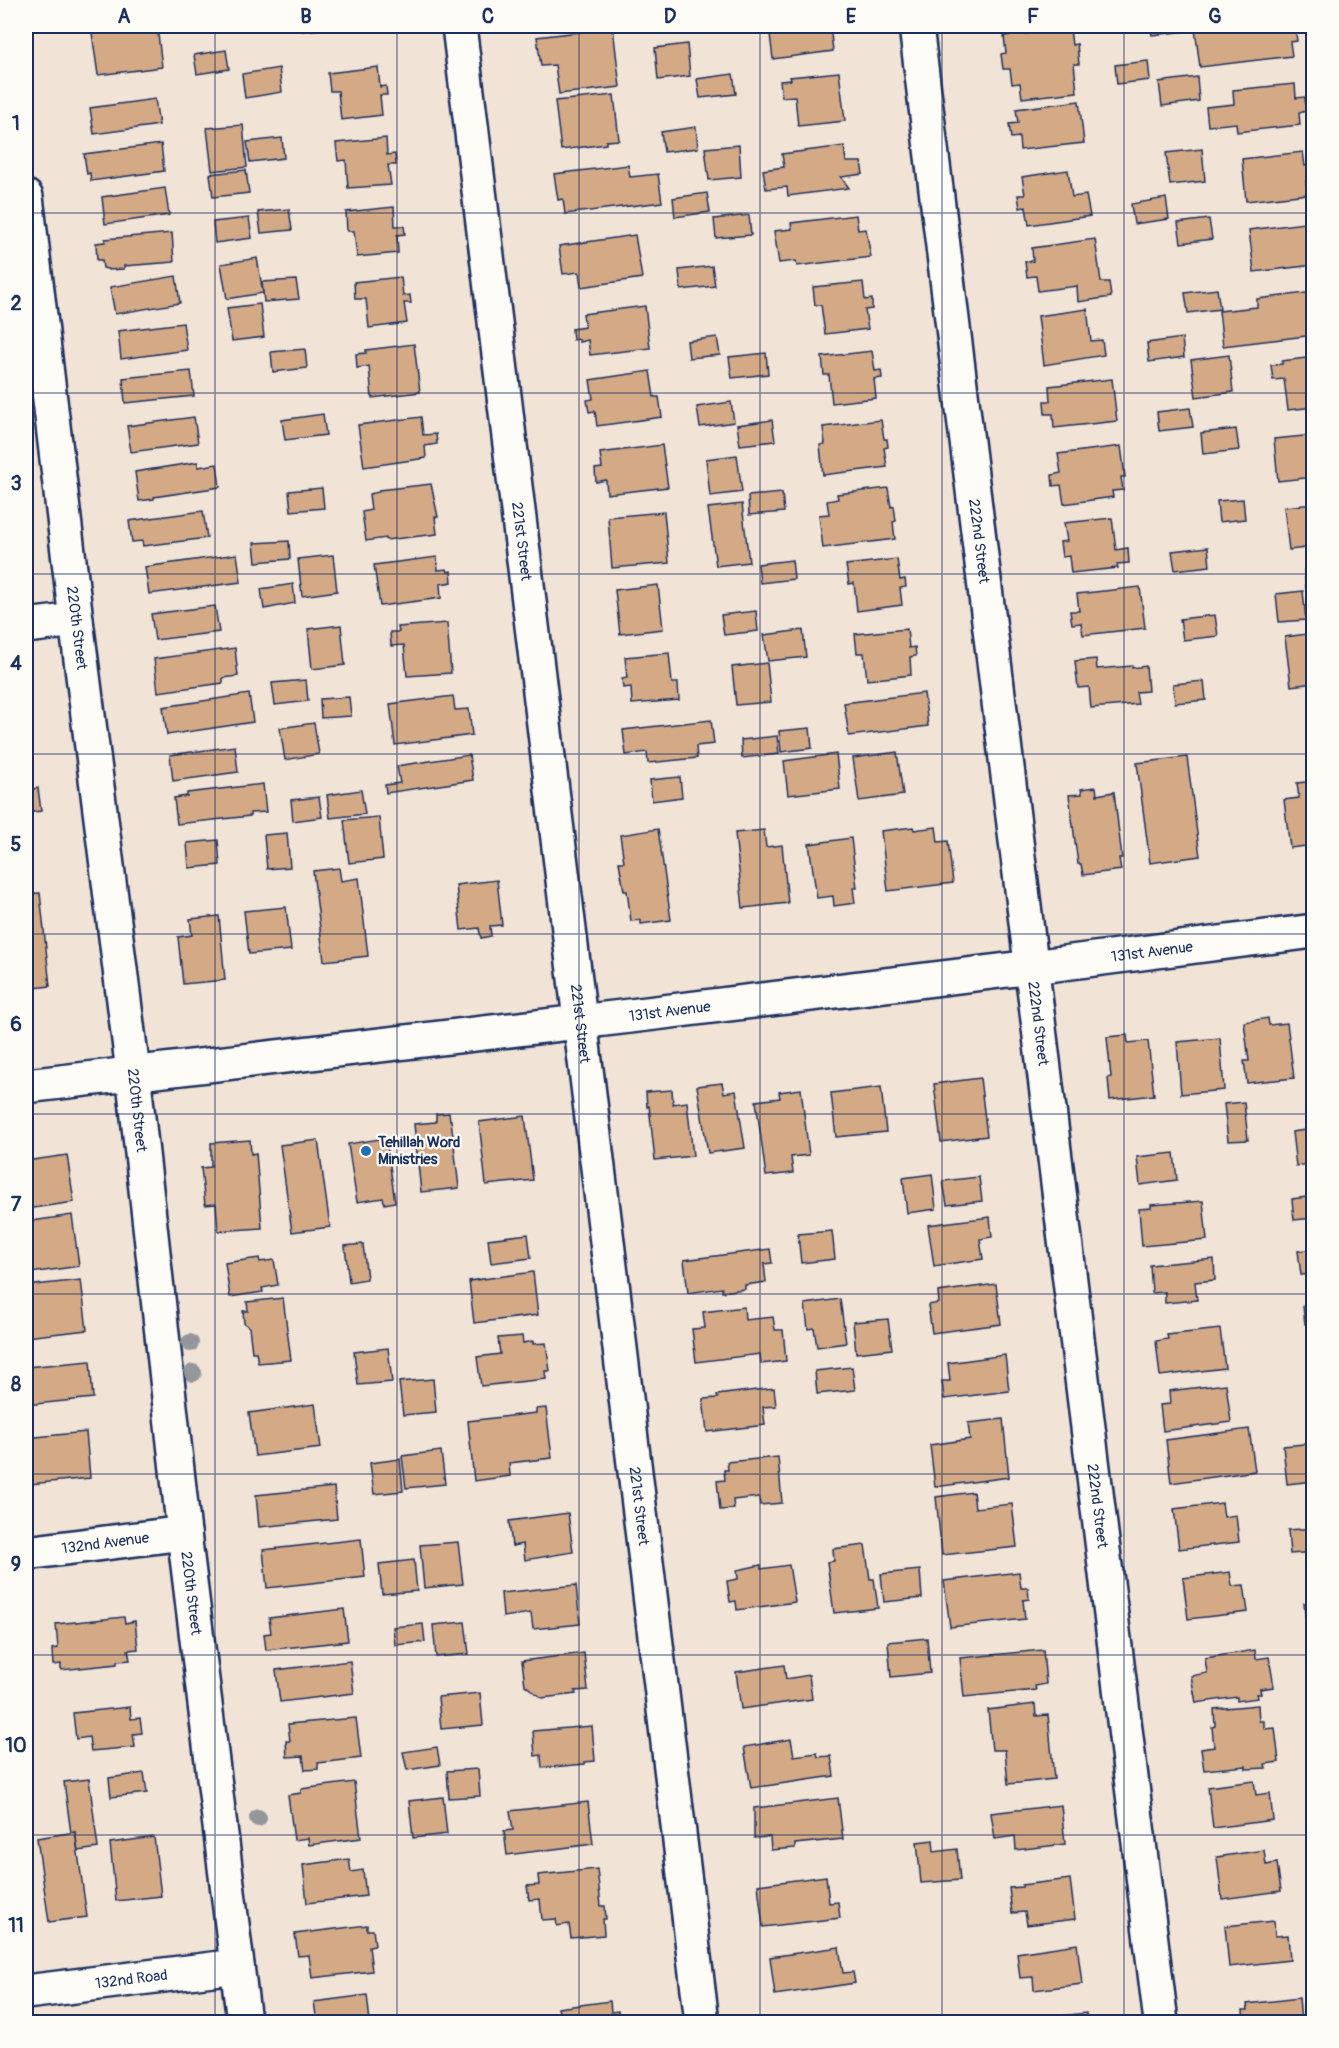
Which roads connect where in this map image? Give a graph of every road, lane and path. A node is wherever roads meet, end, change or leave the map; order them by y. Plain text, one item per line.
1 (459, 26) edge
2 (916, 26) edge
3 (27, 213) edge
4 (76, 620) junction
5 (26, 626) edge
6 (1314, 931) edge
7 (1032, 967) junction
8 (580, 1022) junction
9 (133, 1072) junction
10 (26, 1086) edge
11 (184, 1533) junction
12 (26, 1553) edge
13 (237, 1966) junction
14 (26, 1992) edge
15 (244, 2022) edge
16 (702, 2022) edge
17 (1161, 2022) edge

1 - 8 street, 221st Street
2 - 7 street, 222nd Street
3 - 4 street, 220th Street
4 - 5 street
4 - 9 street, 220th Street
6 - 7 street, 131st Avenue
7 - 8 street, 131st Avenue
7 - 17 street, 222nd Street
8 - 9 street, 131st Avenue
8 - 16 street, 221st Street
9 - 10 street, 131st Avenue
9 - 11 street, 220th Street
11 - 12 street, 132nd Avenue
11 - 13 street, 220th Street
13 - 14 street, 132nd Road
13 - 15 street, 220th Street

